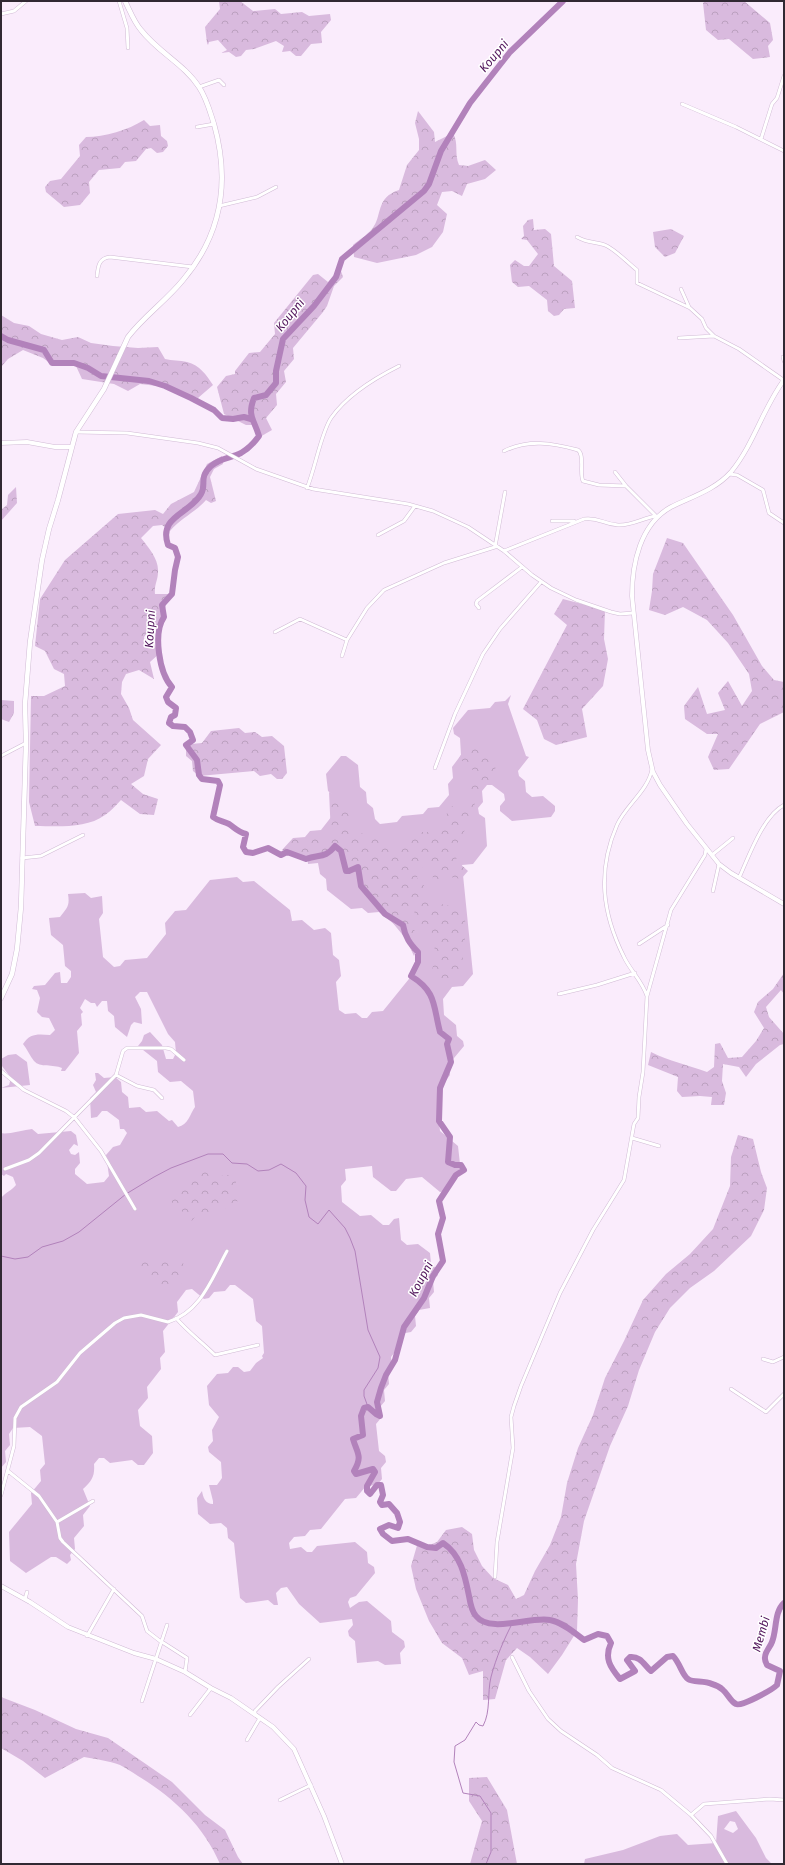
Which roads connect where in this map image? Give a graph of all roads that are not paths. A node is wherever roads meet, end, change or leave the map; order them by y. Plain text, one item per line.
1 (26, 1) edge
2 (120, 1) edge
3 (125, 1) edge
4 (1, 14) edge
5 (128, 48) dead end
6 (784, 76) edge
7 (224, 85) dead end
8 (199, 87) junction
9 (682, 104) dead end
10 (214, 124) junction
11 (198, 127) dead end
12 (761, 139) junction
13 (784, 150) edge
14 (276, 187) dead end
15 (220, 206) junction
16 (577, 237) dead end
17 (193, 267) junction
18 (97, 276) dead end
19 (681, 289) dead end
20 (690, 308) junction
21 (714, 336) junction
22 (679, 338) dead end
23 (783, 357) edge
24 (784, 361) edge
25 (399, 366) dead end
26 (783, 381) edge
27 (76, 432) junction
28 (1, 443) edge
29 (71, 446) junction
30 (504, 451) dead end
31 (615, 472) dead end
32 (729, 474) junction
33 (626, 486) junction
34 (308, 488) junction
35 (505, 492) dead end
36 (415, 506) junction
37 (657, 517) junction
38 (552, 521) dead end
39 (575, 522) junction
40 (784, 523) edge
41 (378, 535) dead end
42 (496, 545) junction
43 (504, 551) junction
44 (522, 567) junction
45 (541, 582) junction
46 (479, 608) dead end
47 (633, 613) junction
48 (275, 632) dead end
49 (347, 640) junction
50 (342, 656) dead end
51 (26, 743) junction
52 (1, 756) edge
53 (651, 765) junction
54 (435, 768) dead end
55 (784, 806) edge
56 (83, 835) dead end
57 (733, 838) dead end
58 (706, 849) junction
59 (712, 855) junction
60 (22, 858) junction
61 (719, 864) junction
62 (739, 878) junction
63 (713, 891) dead end
64 (784, 904) edge
65 (668, 925) junction
66 (639, 944) dead end
67 (635, 973) junction
68 (560, 994) dead end
69 (647, 996) junction
70 (1, 998) edge
71 (184, 1060) dead end
72 (1, 1071) edge
73 (116, 1076) junction
74 (162, 1098) dead end
75 (75, 1118) junction
76 (632, 1138) junction
77 (659, 1146) dead end
78 (5, 1169) dead end
79 (135, 1209) dead end
80 (227, 1251) dead end
81 (176, 1318) junction
82 (258, 1345) dead end
83 (784, 1357) edge
84 (763, 1359) dead end
85 (731, 1389) dead end
86 (784, 1394) edge
87 (8, 1471) junction
88 (1, 1495) edge
89 (93, 1501) dead end
90 (57, 1522) junction
91 (495, 1577) dead end
92 (1, 1586) edge
93 (114, 1589) junction
94 (27, 1592) dead end
95 (25, 1600) junction
96 (167, 1625) dead end
97 (87, 1636) junction
98 (161, 1642) junction
99 (512, 1657) dead end
100 (156, 1659) junction
101 (309, 1659) dead end
102 (185, 1672) junction
103 (211, 1688) junction
104 (142, 1701) dead end
105 (255, 1714) junction
106 (190, 1715) dead end
107 (260, 1718) junction
108 (247, 1740) dead end
109 (311, 1785) junction
110 (280, 1800) dead end
111 (784, 1800) edge
112 (691, 1815) junction
113 (342, 1864) edge
114 (727, 1864) edge

1 - 4 street
2 - 5 street
3 - 8 main road
6 - 12 street
7 - 8 street
8 - 10 main road
9 - 12 street
10 - 11 street
10 - 15 main road
12 - 13 street
14 - 15 street
15 - 17 main road
16 - 20 street
17 - 18 street
17 - 27 main road
19 - 20 street
20 - 21 street
21 - 22 street
21 - 26 street
23 - 24 street
25 - 34 street
26 - 32 street
27 - 29 main road
27 - 34 street
28 - 29 street
29 - 51 main road
30 - 33 street
31 - 33 street
32 - 37 street
32 - 40 street
33 - 37 street
34 - 36 street
35 - 42 street
36 - 41 street
36 - 42 street
37 - 39 street
37 - 47 street
38 - 39 street
39 - 43 street
42 - 43 street
42 - 49 street
43 - 44 street
44 - 45 street
44 - 46 street
45 - 47 street
45 - 54 street
47 - 53 street
48 - 49 street
49 - 50 street
51 - 52 street
51 - 60 main road
53 - 58 street
53 - 67 street
55 - 62 street
56 - 60 street
57 - 59 street
58 - 59 street
58 - 65 street
59 - 61 street
60 - 70 main road
61 - 62 street
61 - 63 street
62 - 64 street
65 - 66 street
65 - 69 street
67 - 68 street
67 - 69 street
69 - 76 street
71 - 73 street
72 - 75 street
73 - 74 street
73 - 75 street
75 - 78 street
75 - 79 street
76 - 77 street
76 - 91 street
80 - 81 street
81 - 82 street
81 - 87 street
83 - 84 street
85 - 86 street
87 - 88 street
87 - 90 street
89 - 90 street
90 - 93 street
92 - 95 street
93 - 97 street
93 - 98 street
94 - 95 street
95 - 97 street
96 - 98 street
97 - 100 street
98 - 100 street
98 - 102 street
99 - 112 street
100 - 102 street
100 - 104 street
101 - 105 street
102 - 103 street
103 - 105 street
103 - 106 street
105 - 107 street
107 - 108 street
107 - 109 street
109 - 110 street
109 - 113 street
111 - 112 street
112 - 114 street

